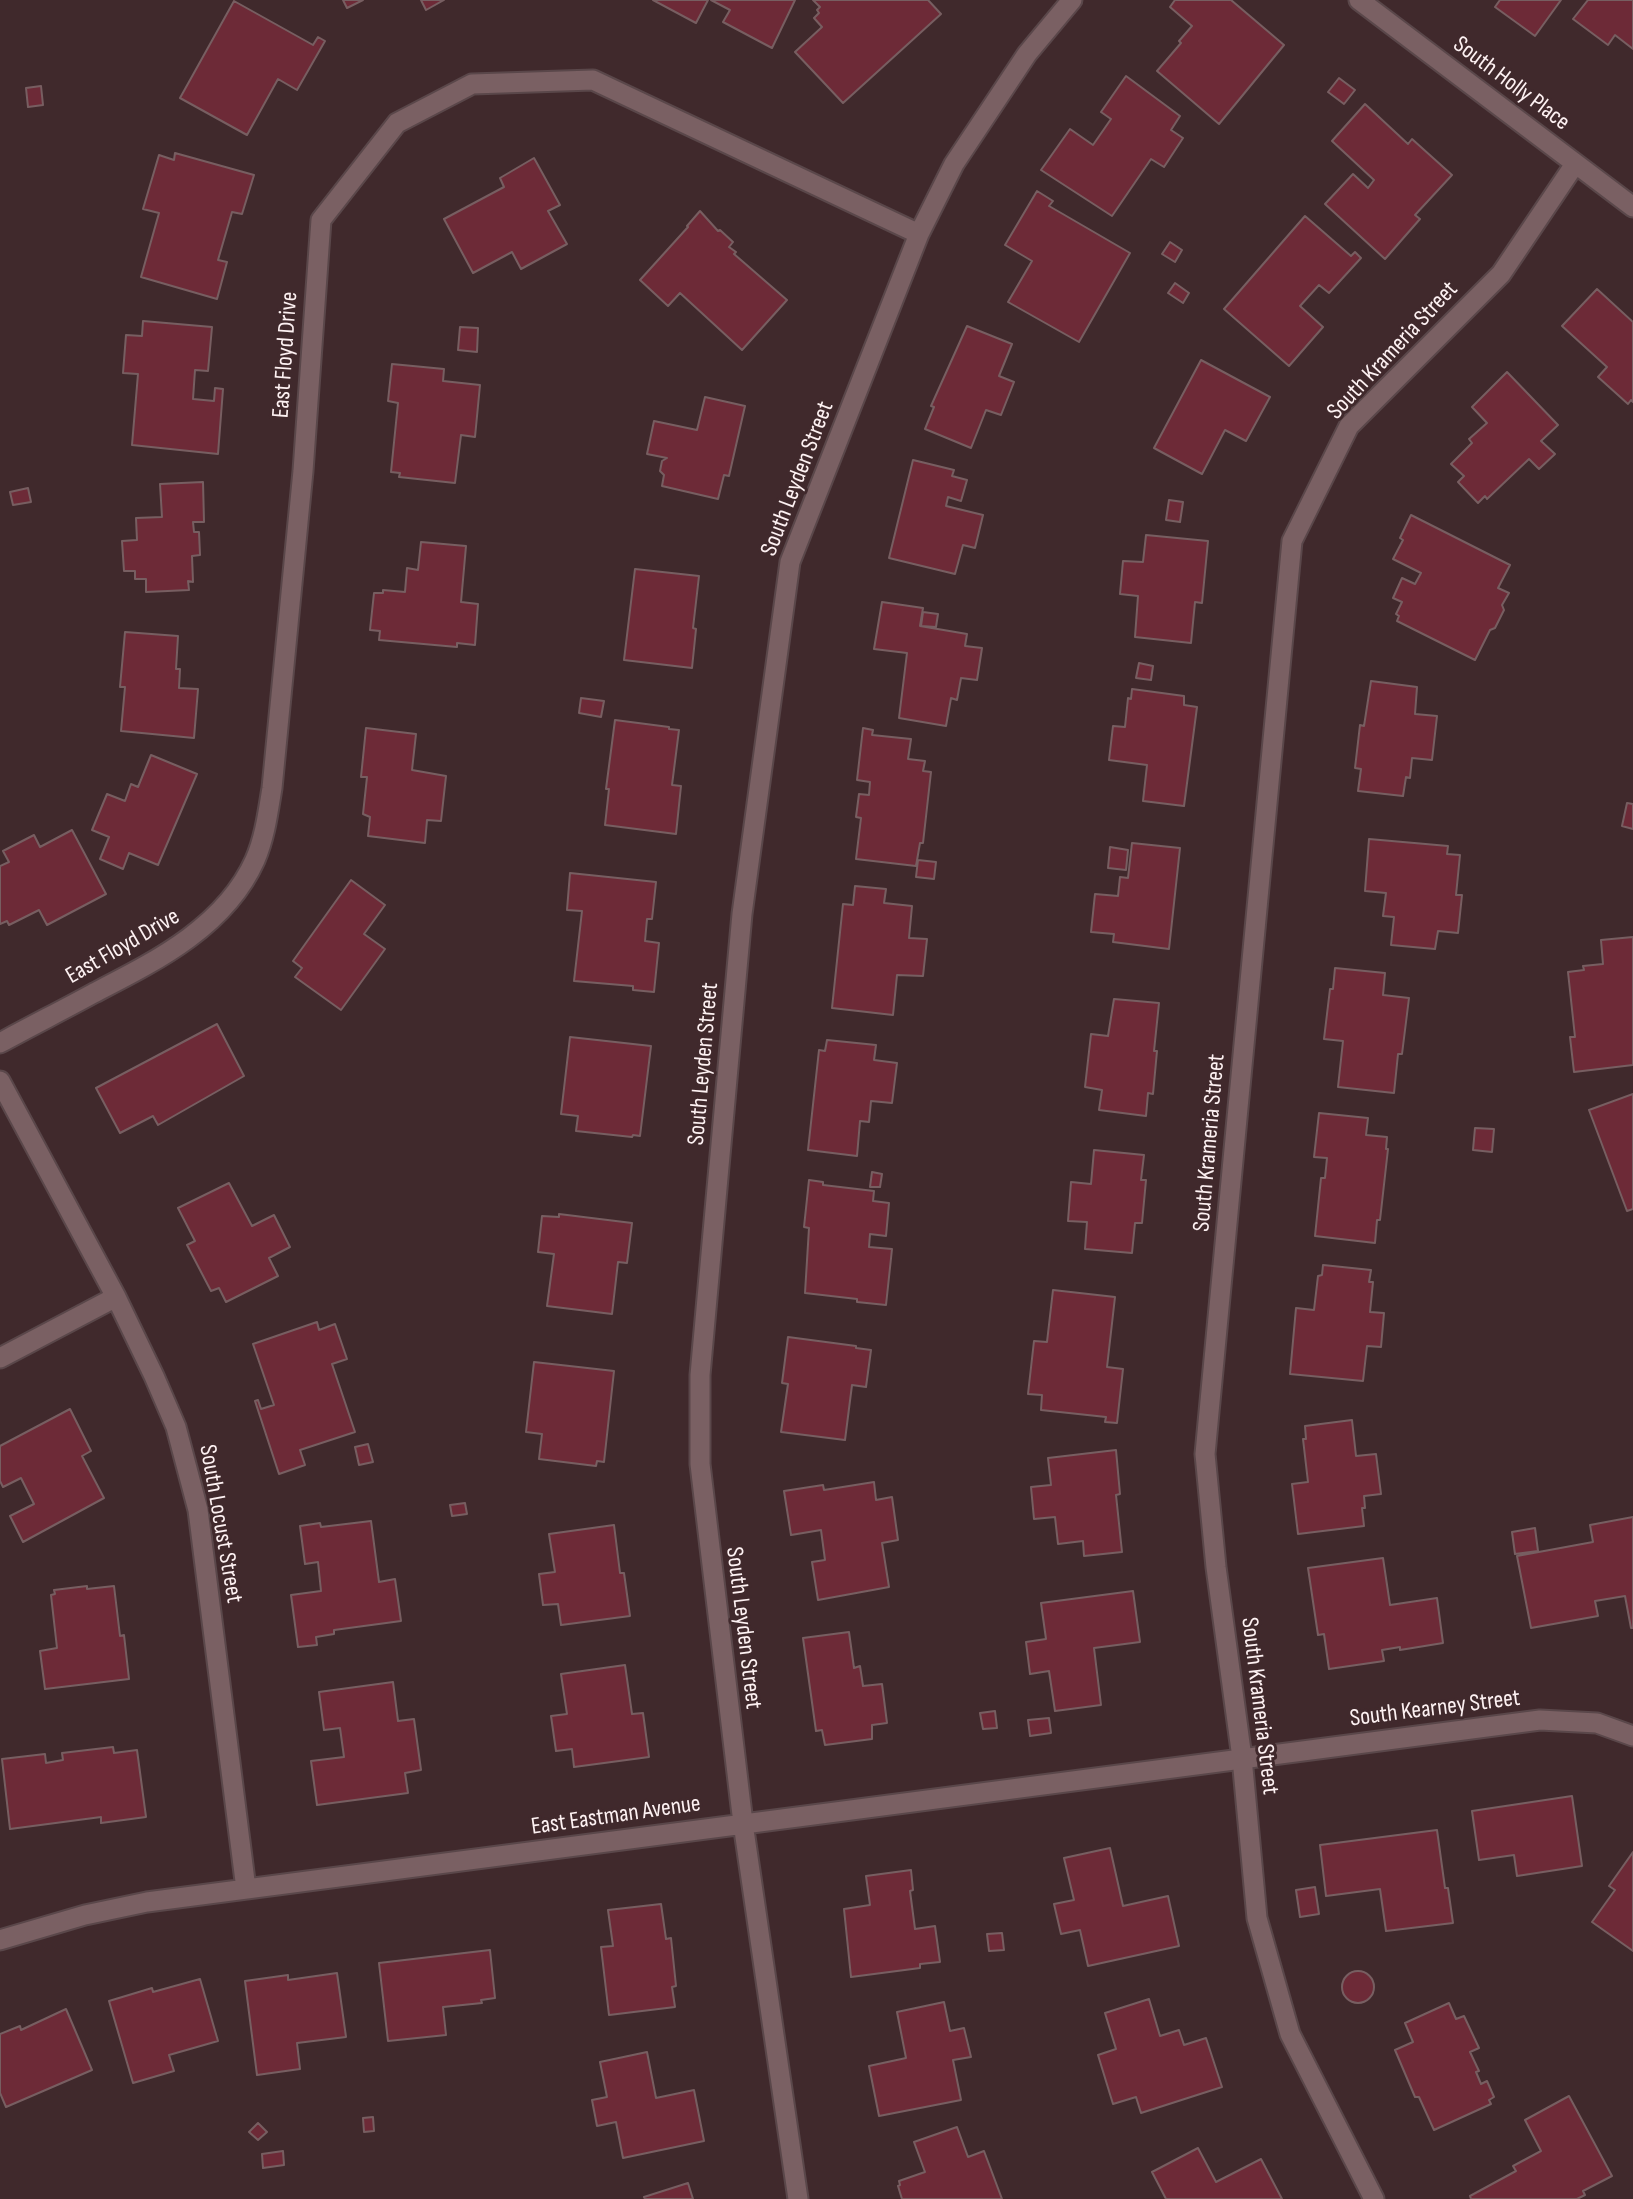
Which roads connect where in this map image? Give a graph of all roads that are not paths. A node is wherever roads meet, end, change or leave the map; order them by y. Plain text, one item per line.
1 (1072, 0) edge
2 (1359, 0) edge
3 (1575, 163) junction
4 (1633, 207) edge
5 (919, 234) junction
6 (0, 1043) edge
7 (0, 1081) edge
8 (116, 1297) junction
9 (0, 1358) edge
10 (1633, 1736) edge
11 (1242, 1758) junction
12 (743, 1824) junction
13 (246, 1889) junction
14 (0, 1940) edge
15 (798, 2199) edge
16 (1374, 2199) edge

1 - 5 street, South Leyden Street
2 - 3 street, South Holly Place
3 - 4 street, South Holly Place
3 - 11 street, South Krameria Street
5 - 6 street, East Floyd Drive
5 - 12 street, South Leyden Street
7 - 8 street, South Locust Street
8 - 9 street
8 - 13 street, South Locust Street
10 - 11 street, South Kearney Street
11 - 12 street, East Eastman Avenue
11 - 16 street, South Krameria Street
12 - 13 street, East Eastman Avenue
12 - 15 street, South Leyden Street
13 - 14 street, East Eastman Avenue

